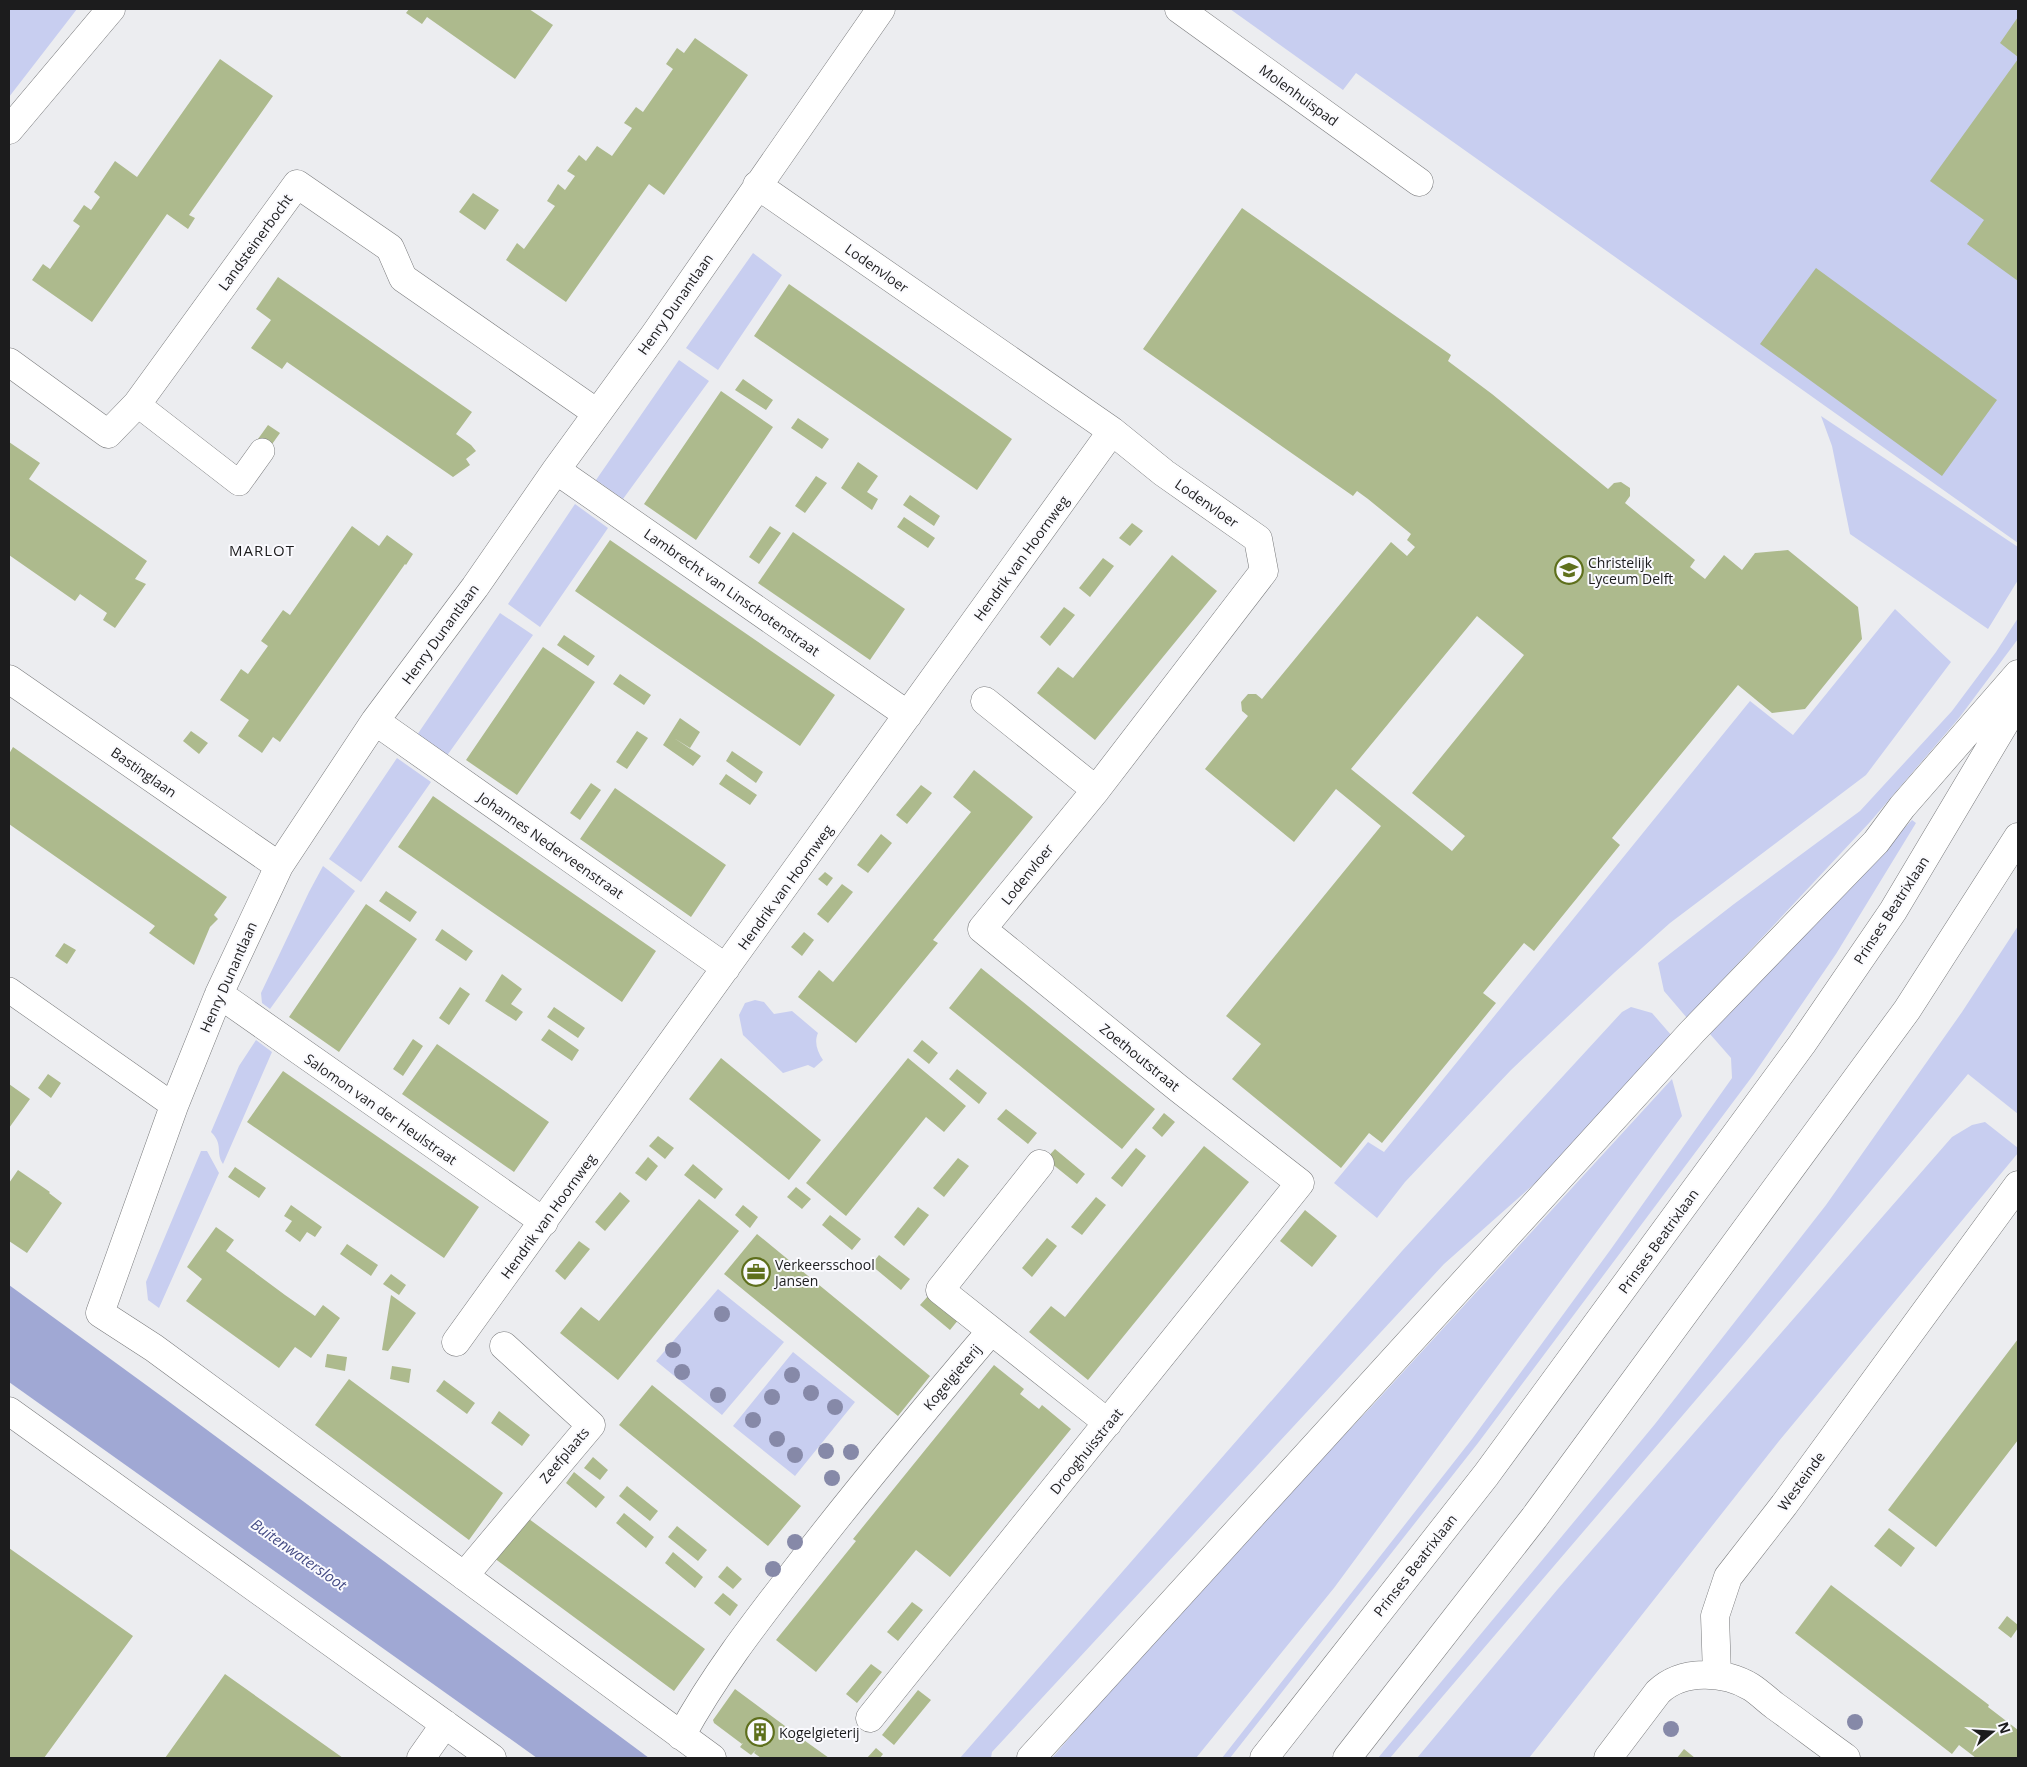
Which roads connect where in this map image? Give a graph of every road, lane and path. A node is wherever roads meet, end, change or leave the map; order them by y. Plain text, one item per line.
1 (111, 9) edge
2 (881, 9) edge
3 (1179, 9) edge
4 (9, 130) edge
5 (1419, 182) dead end
6 (757, 185) junction
7 (9, 362) edge
8 (137, 404) junction
9 (597, 413) junction
10 (1112, 431) junction
11 (262, 451) dead end
12 (556, 470) junction
13 (2018, 674) edge
14 (9, 679) edge
15 (985, 701) dead end
16 (2018, 701) edge
17 (908, 715) junction
18 (375, 721) junction
19 (1096, 790) junction
20 (2018, 837) edge
21 (279, 866) junction
22 (2018, 870) edge
23 (982, 929) joint
24 (726, 968) junction
25 (9, 990) edge
26 (219, 994) junction
27 (1907, 1010) junction
28 (174, 1106) junction
29 (1040, 1164) dead end
30 (1300, 1182) joint
31 (2018, 1185) edge
32 (544, 1222) junction
33 (990, 1331) junction
34 (456, 1342) dead end
35 (504, 1346) dead end
36 (9, 1411) edge
37 (1108, 1423) junction
38 (464, 1576) junction
39 (1717, 1675) junction
40 (870, 1718) dead end
41 (445, 1724) junction
42 (681, 1736) junction
43 (421, 1758) edge
44 (492, 1758) edge
45 (712, 1758) edge
46 (1031, 1758) edge
47 (1264, 1758) edge
48 (1347, 1758) edge
49 (1608, 1758) edge
50 (1846, 1758) edge

1 - 4 street
2 - 6 street, Henry Dunantlaan
3 - 5 street, Molenhuispad
6 - 9 street, Henry Dunantlaan
6 - 10 street, Lodenvloer
7 - 8 street, Landsteinerbocht
8 - 9 street, Landsteinerbocht
8 - 11 lane
9 - 12 street, Henry Dunantlaan
10 - 17 street, Hendrik van Hoornweg
10 - 19 street, Lodenvloer
12 - 17 street, Lambrecht van Linschotenstraat
12 - 18 street, Henry Dunantlaan
13 - 46 street
14 - 21 street, Bastinglaan
15 - 19 street
16 - 47 street, Prinses Beatrixlaan
17 - 24 street, Hendrik van Hoornweg
18 - 21 street, Henry Dunantlaan
18 - 24 street, Johannes Nederveenstraat
19 - 23 street, Lodenvloer
20 - 27 street
21 - 26 street, Henry Dunantlaan
22 - 27 street
23 - 30 street, Zoethoutstraat
24 - 32 street, Hendrik van Hoornweg
25 - 28 lane
26 - 28 street, Henry Dunantlaan
26 - 32 street, Salomon van der Heulstraat
27 - 48 street
28 - 38 street, Henry Dunantlaan
29 - 33 street, Kogelgieterij
30 - 37 street, Drooghuisstraat
31 - 39 street, Westeinde
32 - 34 street, Hendrik van Hoornweg
33 - 37 street, Kogelgieterij
33 - 42 street, Kogelgieterij
35 - 38 street, Zeefplaats
36 - 41 street
37 - 40 street, Drooghuisstraat
38 - 42 street
39 - 49 street
39 - 50 street
41 - 43 street
41 - 44 street
42 - 45 street

